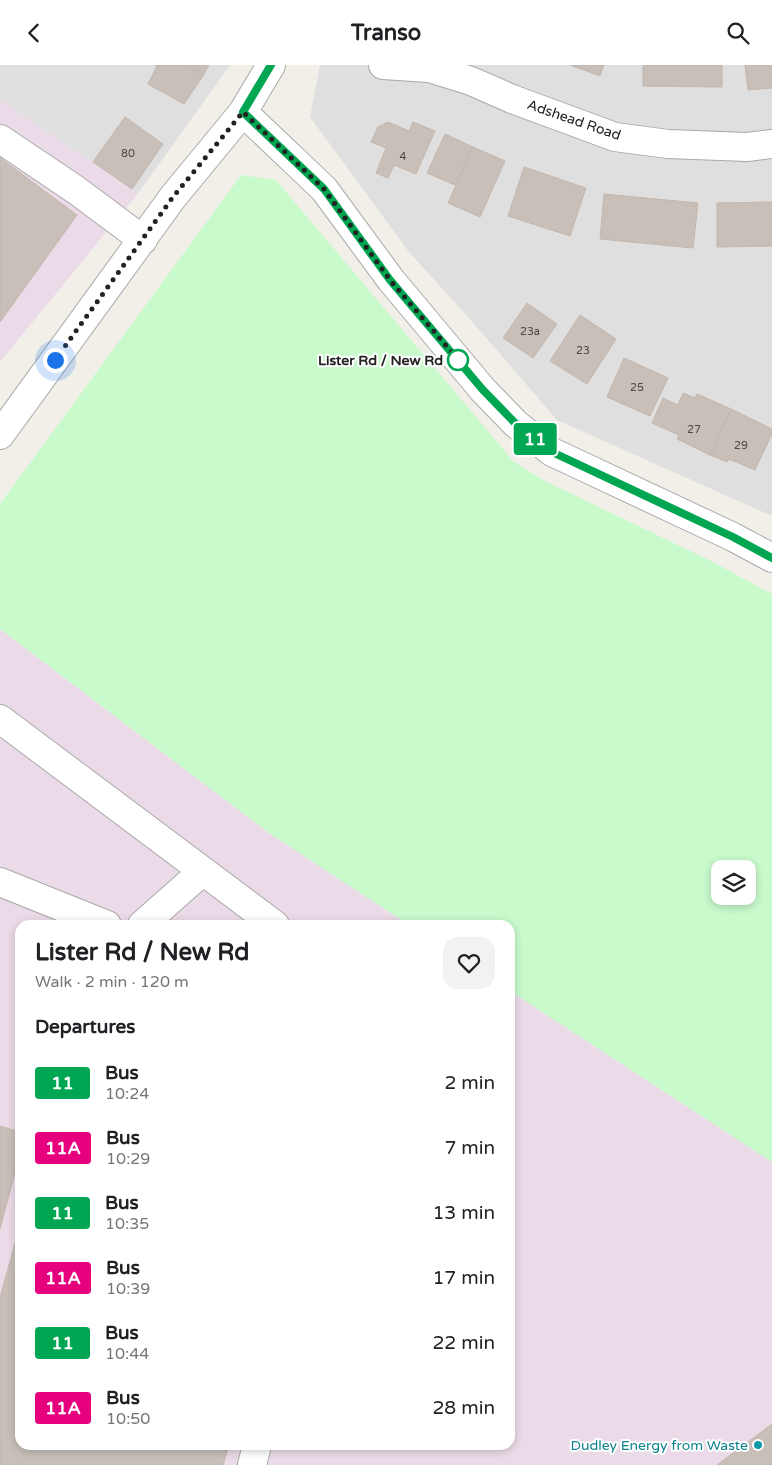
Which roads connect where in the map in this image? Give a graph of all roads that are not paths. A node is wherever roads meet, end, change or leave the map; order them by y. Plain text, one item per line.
1 (271, 65) edge
2 (383, 65) edge
3 (243, 112) junction
4 (0, 139) edge
5 (772, 145) edge
6 (143, 240) junction
7 (0, 435) edge
8 (772, 557) edge
9 (0, 719) edge
10 (203, 871) junction
11 (0, 882) edge
12 (95, 920) edge
13 (153, 920) edge
14 (268, 920) edge
15 (256, 1450) edge
16 (252, 1465) edge

1 - 3 street
2 - 5 street, Adshead Road
3 - 6 street
3 - 8 street
4 - 6 street
6 - 7 street
9 - 10 street
10 - 13 street
10 - 14 street
11 - 12 street
15 - 16 street

